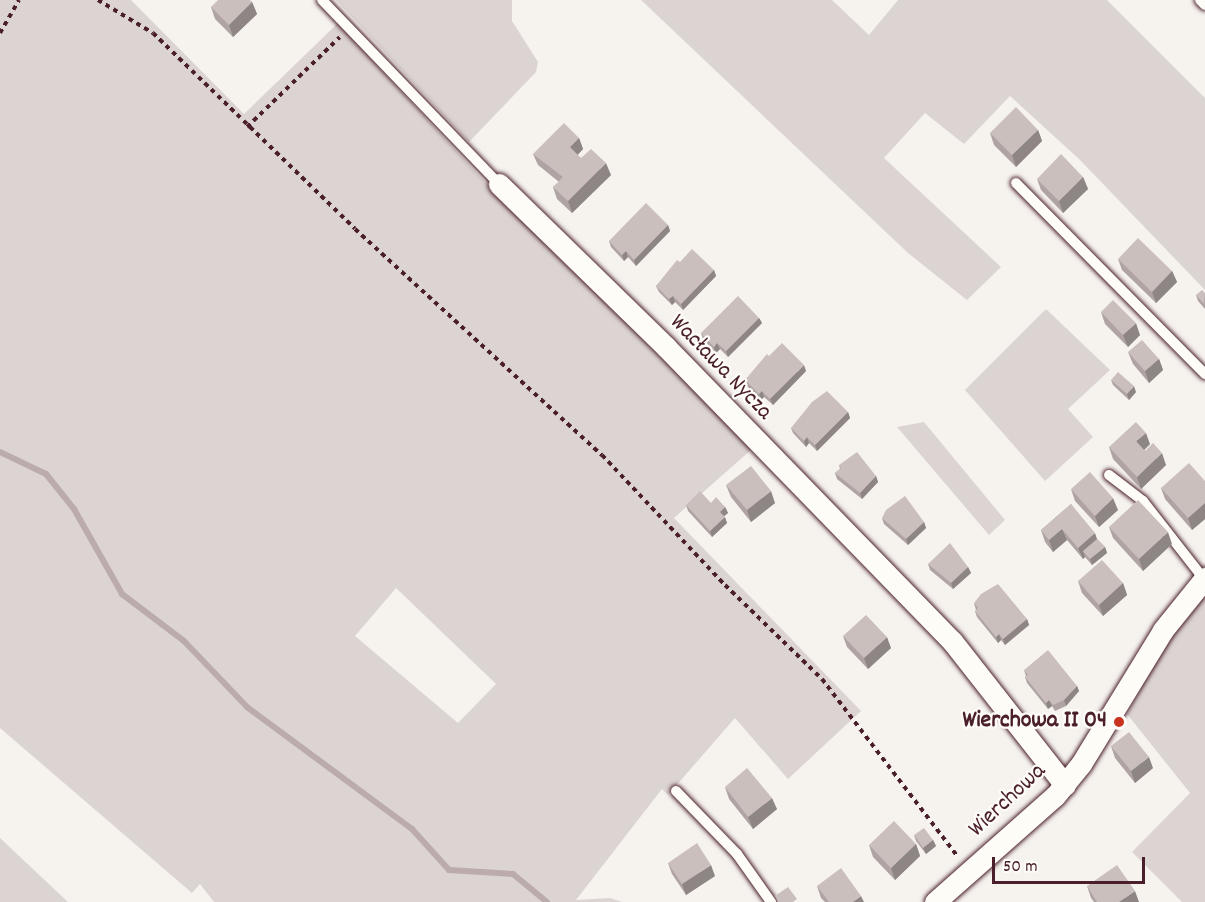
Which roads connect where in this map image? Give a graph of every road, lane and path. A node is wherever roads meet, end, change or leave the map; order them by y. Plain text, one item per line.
1 (19, 0) edge
2 (98, 0) edge
3 (322, 0) edge
4 (1200, 0) edge
5 (1205, 5) edge
6 (349, 28) junction
7 (0, 33) edge
8 (247, 127) junction
9 (1016, 183) dead end
10 (499, 184) joint
11 (1205, 374) edge
12 (1108, 475) dead end
13 (1205, 578) edge
14 (1065, 785) junction
15 (676, 790) dead end
16 (969, 872) junction
17 (771, 902) edge
18 (935, 902) edge

1 - 7 path
2 - 8 path
3 - 6 lane, Wacława Nycza
4 - 5 lane
6 - 8 path
6 - 10 lane, Wacława Nycza
8 - 16 path
9 - 11 lane
10 - 14 street, Wacława Nycza
12 - 13 lane
13 - 14 street, Wierchowa
14 - 16 street, Wierchowa
15 - 17 lane
16 - 18 street, Wierchowa

